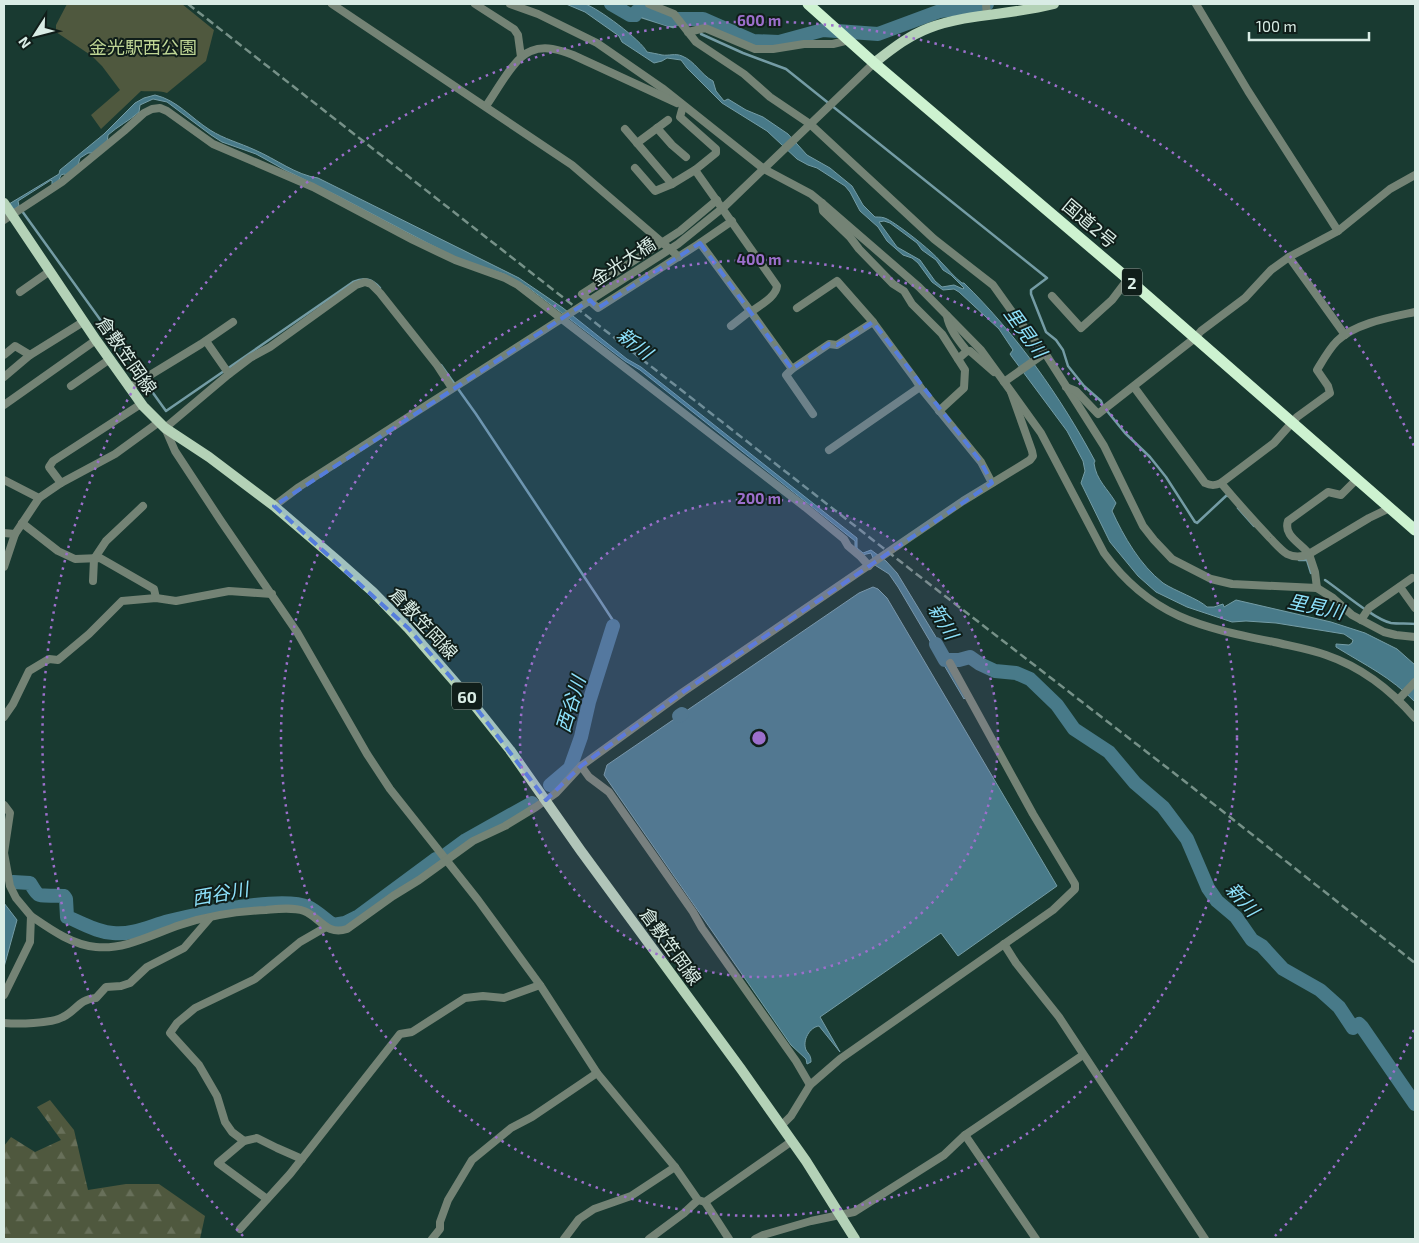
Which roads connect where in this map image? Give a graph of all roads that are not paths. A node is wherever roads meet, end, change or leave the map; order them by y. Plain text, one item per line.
1 (332, 4) edge
2 (475, 4) edge
3 (510, 4) edge
4 (649, 4) edge
5 (808, 4) edge
6 (1054, 4) edge
7 (1196, 4) edge
8 (987, 9) edge
9 (685, 29) junction
10 (847, 39) junction
11 (520, 57) junction
12 (874, 63) junction
13 (486, 106) junction
14 (683, 106) junction
15 (668, 120) dead end
16 (810, 124) junction
17 (657, 128) junction
18 (625, 129) dead end
19 (637, 143) junction
20 (686, 157) dead end
21 (767, 166) junction
22 (635, 168) dead end
23 (695, 170) junction
24 (1415, 175) edge
25 (672, 184) junction
26 (717, 200) junction
27 (822, 203) junction
28 (4, 204) edge
29 (8, 218) edge
30 (732, 222) junction
31 (1338, 231) junction
32 (662, 242) junction
33 (700, 243) junction
34 (679, 257) junction
35 (1289, 257) junction
36 (50, 271) junction
37 (1128, 279) junction
38 (20, 292) dead end
39 (1052, 296) dead end
40 (797, 308) dead end
41 (751, 312) junction
42 (1415, 312) edge
43 (947, 314) junction
44 (83, 322) junction
45 (233, 322) dead end
46 (873, 322) junction
47 (731, 326) dead end
48 (1345, 335) junction
49 (1195, 338) junction
50 (96, 340) junction
51 (206, 341) junction
52 (967, 351) junction
53 (1043, 354) junction
54 (4, 355) edge
55 (30, 355) junction
56 (958, 358) junction
57 (110, 359) junction
58 (792, 369) junction
59 (226, 371) junction
60 (4, 377) edge
61 (1004, 379) junction
62 (71, 386) dead end
63 (455, 386) junction
64 (920, 387) junction
65 (1066, 387) junction
66 (1134, 387) junction
67 (129, 388) junction
68 (1012, 392) junction
69 (141, 404) junction
70 (4, 405) edge
71 (939, 411) junction
72 (813, 414) dead end
73 (1292, 422) junction
74 (162, 425) junction
75 (830, 450) dead end
76 (1357, 479) junction
77 (4, 480) edge
78 (60, 483) junction
79 (992, 483) junction
80 (1221, 483) junction
81 (39, 498) junction
82 (143, 506) dead end
83 (274, 506) junction
84 (1390, 508) junction
85 (22, 523) junction
86 (1415, 530) edge
87 (4, 533) edge
88 (16, 534) junction
89 (1309, 554) junction
90 (94, 559) junction
91 (869, 566) junction
92 (4, 567) edge
93 (1412, 578) dead end
94 (93, 581) dead end
95 (1400, 587) junction
96 (1317, 588) junction
97 (272, 594) junction
98 (156, 598) junction
99 (1415, 608) edge
100 (1361, 620) junction
101 (1415, 636) edge
102 (950, 663) dead end
103 (1415, 682) edge
104 (1399, 699) junction
105 (4, 717) edge
106 (1415, 718) edge
107 (581, 766) junction
108 (546, 800) junction
109 (4, 805) edge
110 (4, 852) edge
111 (446, 860) junction
112 (31, 916) junction
113 (209, 919) junction
114 (326, 927) junction
115 (1004, 944) junction
116 (540, 985) junction
117 (4, 994) edge
118 (4, 1022) edge
119 (1083, 1055) junction
120 (597, 1074) junction
121 (810, 1085) junction
122 (781, 1126) junction
123 (966, 1134) junction
124 (244, 1141) junction
125 (792, 1141) junction
126 (302, 1158) junction
127 (675, 1167) junction
128 (267, 1199) junction
129 (702, 1201) junction
130 (840, 1216) junction
131 (240, 1229) dead end
132 (432, 1239) edge
133 (564, 1239) edge
134 (648, 1239) edge
135 (729, 1239) edge
136 (755, 1239) edge
137 (855, 1239) edge
138 (1036, 1239) edge
139 (1205, 1239) edge

1 - 13 street
2 - 11 street
3 - 14 street
4 - 9 street
5 - 10 highway, 国道2号 / 2
6 - 8 main road
7 - 31 street
8 - 12 main road
9 - 10 street
9 - 16 street
10 - 12 highway, 国道2号 / 2
11 - 13 street
11 - 14 street
12 - 16 street, 金光大橋
12 - 37 highway, 国道2号 / 2
13 - 32 street
14 - 21 street
14 - 23 street
15 - 17 street
16 - 21 street, 金光大橋
16 - 53 street
17 - 19 street
17 - 20 street
18 - 19 street
19 - 25 street
21 - 27 street
21 - 63 street, 金光大橋
22 - 25 street
23 - 25 street
23 - 26 street
24 - 31 street
26 - 30 street
26 - 32 street
27 - 43 street
27 - 56 street
28 - 29 main road, 倉敷笠岡線 / 60
29 - 36 main road, 倉敷笠岡線 / 60
29 - 91 street
30 - 33 street
30 - 41 street
31 - 35 street
32 - 34 street
32 - 34 street
33 - 34 street
33 - 41 street
35 - 48 street
35 - 49 street
36 - 38 street
36 - 44 main road, 倉敷笠岡線 / 60
37 - 39 street
37 - 49 highway, 国道2号 / 2
40 - 46 street
41 - 47 street
41 - 58 street
42 - 48 street
43 - 52 street
43 - 61 street
44 - 50 main road, 倉敷笠岡線 / 60
44 - 55 street
45 - 51 street
46 - 58 street
46 - 64 street
48 - 73 street
49 - 66 street
49 - 73 highway, 国道2号 / 2
50 - 57 main road, 倉敷笠岡線 / 60
50 - 70 street
51 - 59 street
51 - 67 street
52 - 56 street
52 - 61 street
53 - 61 street
53 - 65 street
54 - 55 street
55 - 60 street
56 - 71 street
57 - 62 street
57 - 67 main road, 倉敷笠岡線 / 60
58 - 72 street
59 - 63 street
59 - 74 street
61 - 68 street
63 - 83 street, 金光大橋
64 - 71 street
64 - 75 street
65 - 66 street
65 - 96 street
66 - 80 street
67 - 69 main road, 倉敷笠岡線 / 60
68 - 79 street
68 - 104 street
69 - 74 main road, 倉敷笠岡線 / 60
69 - 78 street
71 - 79 street
73 - 76 highway, 国道2号 / 2
73 - 80 street
74 - 78 street
74 - 83 main road, 倉敷笠岡線 / 60
74 - 97 street
76 - 84 highway, 国道2号 / 2
76 - 89 street
77 - 81 street
78 - 81 street
79 - 91 street
80 - 89 street
81 - 85 street
82 - 90 street
83 - 108 main road, 倉敷笠岡線 / 60
84 - 86 highway, 国道2号 / 2
84 - 89 street
85 - 88 street
85 - 90 street
87 - 88 street
88 - 92 street
89 - 96 street
90 - 94 street
90 - 98 street
91 - 107 street
93 - 95 street
95 - 99 street
95 - 100 street
96 - 100 street
97 - 98 street
97 - 111 street
98 - 105 street
100 - 101 street
102 - 115 street
103 - 104 street
104 - 106 street
107 - 108 street
107 - 121 street
108 - 111 street
108 - 122 main road, 倉敷笠岡線 / 60
109 - 110 street
110 - 112 street
111 - 114 street
111 - 116 street
112 - 113 street
112 - 117 street
113 - 114 street
113 - 118 street
114 - 124 street
115 - 119 street
115 - 121 street
116 - 120 street
116 - 126 street
119 - 123 street
119 - 139 street
120 - 127 street
120 - 132 street
121 - 122 street
122 - 125 main road, 倉敷笠岡線 / 60
123 - 130 street
123 - 138 street
124 - 126 street
124 - 128 street
125 - 129 street
125 - 130 main road, 倉敷笠岡線 / 60
126 - 128 street
127 - 129 street
127 - 133 street
128 - 131 street
129 - 134 street
129 - 135 street
130 - 136 street
130 - 137 main road, 倉敷笠岡線 / 60

